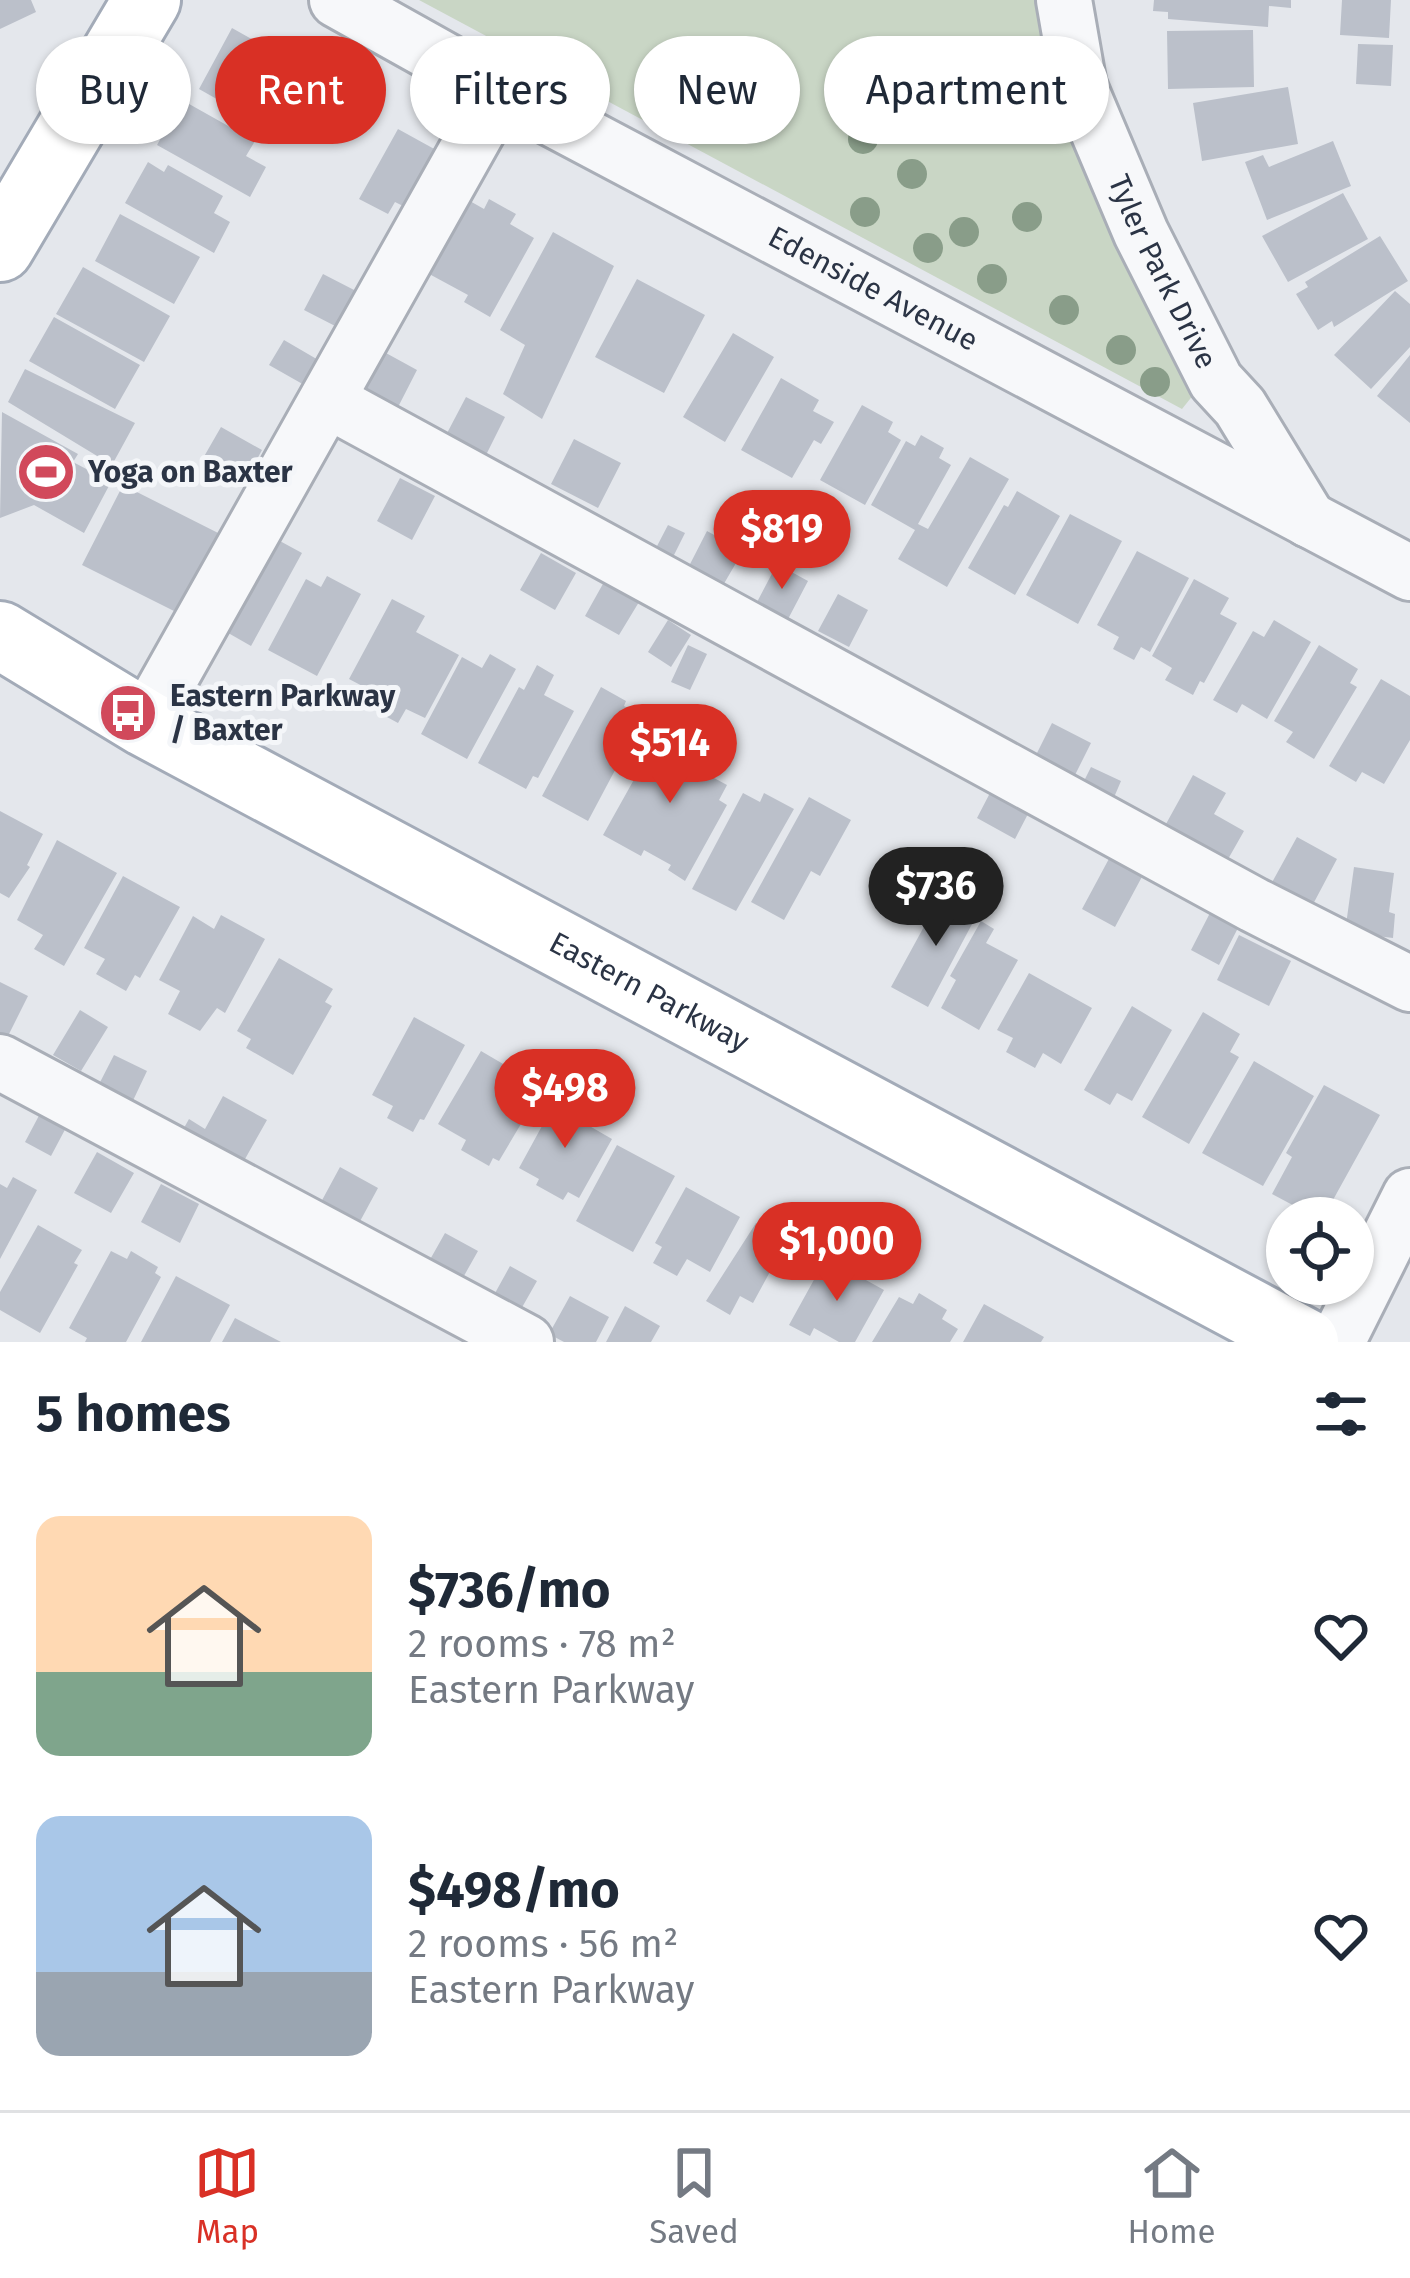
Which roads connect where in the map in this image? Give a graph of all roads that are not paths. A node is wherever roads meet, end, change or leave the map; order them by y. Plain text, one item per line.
1 (147, 0) edge
2 (338, 0) edge
3 (1064, 0) edge
4 (410, 40) edge
5 (470, 144) edge
6 (600, 144) edge
7 (0, 248) edge
8 (327, 400) junction
9 (1310, 522) junction
10 (1410, 573) edge
11 (0, 635) edge
12 (145, 723) junction
13 (1410, 984) edge
14 (0, 1062) edge
15 (1410, 1196) edge
16 (526, 1342) edge
17 (1305, 1342) edge
18 (1337, 1342) edge

1 - 7 main road
2 - 4 street, Edenside Avenue
3 - 9 street, Tyler Park Drive
5 - 8 street
6 - 9 street, Edenside Avenue
8 - 12 street
8 - 13 street
9 - 10 street, Edenside Avenue
11 - 12 main road, Eastern Parkway
12 - 17 main road, Eastern Parkway
14 - 16 street
15 - 18 street

